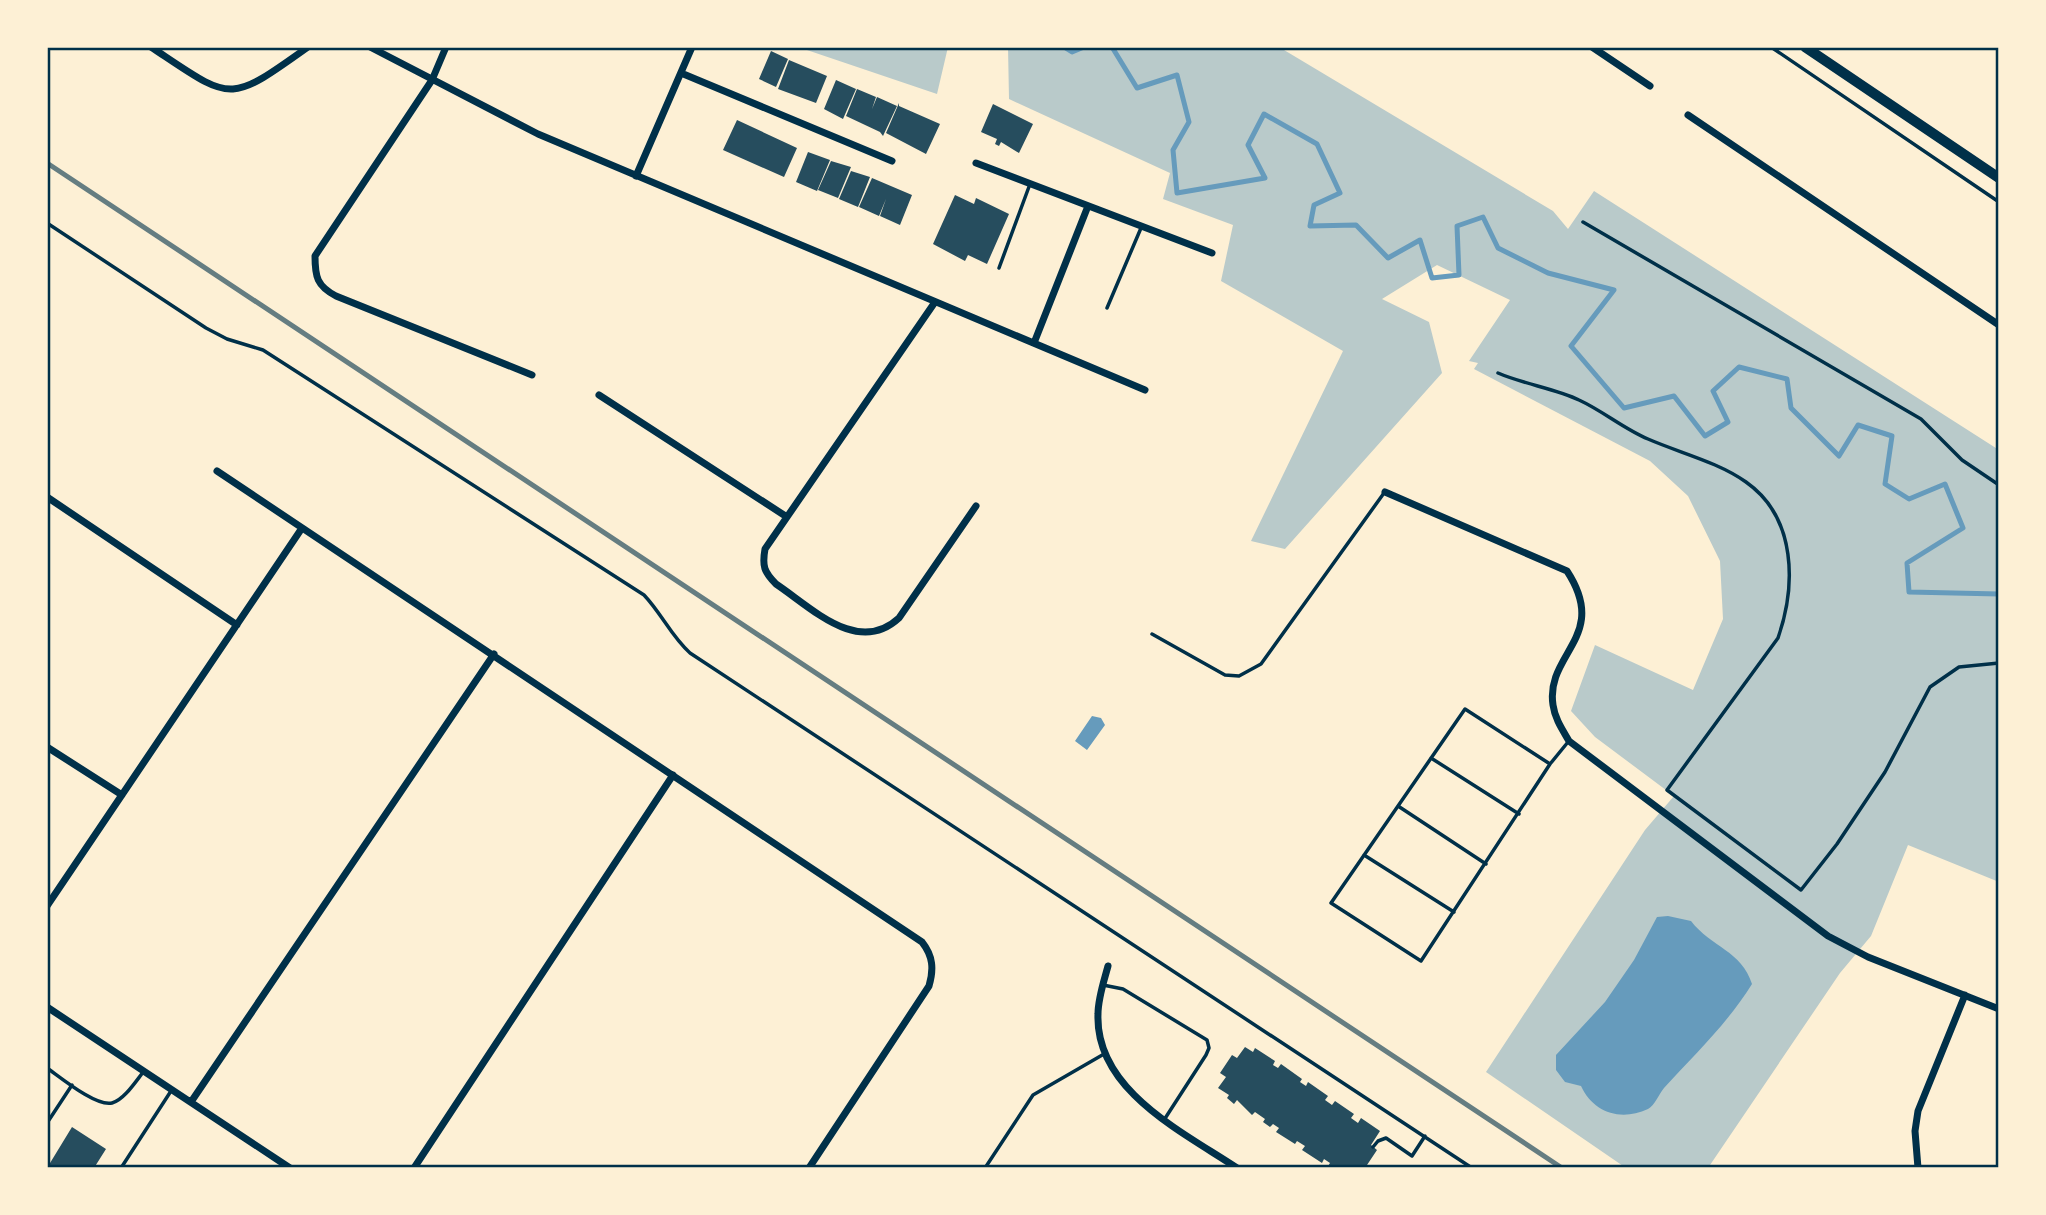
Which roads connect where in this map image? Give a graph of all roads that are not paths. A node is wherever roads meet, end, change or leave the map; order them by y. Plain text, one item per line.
1 (151, 47) edge
2 (307, 47) edge
3 (370, 47) edge
4 (446, 47) edge
5 (692, 47) edge
6 (1592, 47) edge
7 (1805, 47) edge
8 (681, 73) junction
9 (432, 80) junction
10 (1650, 86) dead end
11 (1688, 115) dead end
12 (892, 161) dead end
13 (976, 163) dead end
14 (636, 176) junction
15 (1999, 178) edge
16 (1030, 184) junction
17 (1088, 206) junction
18 (1142, 226) junction
19 (1212, 253) dead end
20 (999, 268) dead end
21 (935, 302) junction
22 (1107, 308) dead end
23 (1998, 323) edge
24 (1034, 343) junction
25 (532, 374) dead end
26 (1145, 390) dead end
27 (599, 395) dead end
28 (217, 471) dead end
29 (1385, 492) joint
30 (47, 497) edge
31 (976, 506) dead end
32 (787, 517) junction
33 (302, 528) junction
34 (237, 625) junction
35 (1152, 634) dead end
36 (495, 654) junction
37 (1569, 741) junction
38 (47, 747) edge
39 (1431, 758) junction
40 (1550, 764) junction
41 (673, 775) junction
42 (122, 795) junction
43 (1398, 806) junction
44 (1519, 814) junction
45 (1364, 855) junction
46 (1486, 864) junction
47 (47, 906) edge
48 (1454, 912) junction
49 (1108, 966) dead end
50 (1103, 985) junction
51 (1965, 995) junction
52 (47, 1007) edge
53 (1999, 1009) edge
54 (1104, 1054) junction
55 (47, 1068) edge
56 (144, 1072) junction
57 (72, 1085) junction
58 (172, 1090) junction
59 (191, 1102) junction
60 (1164, 1120) junction
61 (47, 1123) edge
62 (279, 1165) edge
63 (121, 1168) edge
64 (290, 1168) edge
65 (414, 1168) edge
66 (809, 1168) edge
67 (985, 1168) edge
68 (1237, 1168) edge
69 (1918, 1168) edge

1 - 2 street
3 - 9 street
4 - 9 street
5 - 8 street
6 - 10 street
7 - 15 street
8 - 12 street
8 - 14 street
9 - 14 street
9 - 25 street
11 - 23 street
13 - 16 street
14 - 21 street
16 - 17 street
16 - 20 lane
17 - 18 street
17 - 24 street
18 - 19 street
18 - 22 lane
21 - 24 street
21 - 32 street
24 - 26 street
27 - 32 street
28 - 33 street
29 - 35 lane
29 - 37 street
30 - 34 street
31 - 32 street
33 - 34 street
33 - 36 street
34 - 42 street
36 - 41 street
36 - 59 street
37 - 40 lane
37 - 51 street
38 - 42 street
39 - 40 lane
39 - 43 lane
39 - 44 lane
40 - 44 lane
41 - 65 street
41 - 66 street
42 - 47 street
43 - 45 lane
43 - 46 lane
44 - 46 lane
45 - 48 lane
45 - 48 lane
46 - 48 lane
49 - 50 street
50 - 54 street
50 - 60 lane
51 - 53 street
51 - 69 street
52 - 56 street
54 - 60 street
54 - 67 lane
55 - 57 lane
56 - 57 lane
56 - 58 street
57 - 61 lane
58 - 59 street
58 - 63 lane
59 - 62 street
60 - 68 street
62 - 64 street

